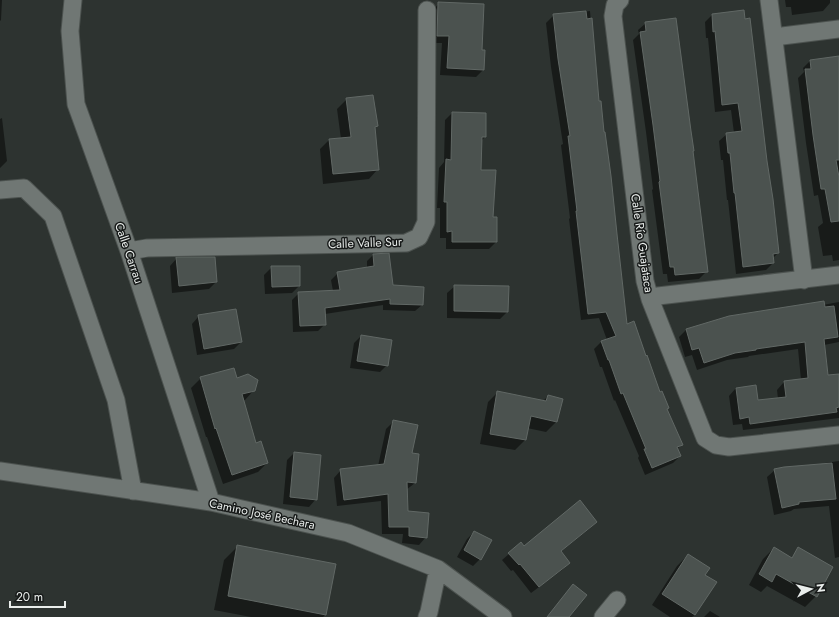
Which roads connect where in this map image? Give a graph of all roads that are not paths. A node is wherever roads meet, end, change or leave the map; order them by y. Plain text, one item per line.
1 (73, 0) edge
2 (620, 0) edge
3 (770, 0) edge
4 (427, 10) dead end
5 (839, 29) edge
6 (774, 37) junction
7 (0, 190) edge
8 (129, 251) junction
9 (839, 275) edge
10 (804, 280) junction
11 (650, 299) junction
12 (839, 435) edge
13 (0, 471) edge
14 (133, 491) junction
15 (212, 502) junction
16 (438, 569) junction
17 (617, 600) dead end
18 (427, 617) edge
19 (503, 617) edge
20 (603, 617) edge

1 - 8 street, Calle Carrau
2 - 11 street, Calle Río Guajataca
3 - 6 street
4 - 8 street, Calle Valle Sur
5 - 6 street
6 - 10 street
7 - 14 street
8 - 15 street, Calle Carrau
9 - 10 street
10 - 11 street
11 - 12 street, Calle Río Guajataca
13 - 14 street, Camino José Bechara
14 - 15 street, Camino José Bechara
15 - 16 street, Camino José Bechara
16 - 18 street
16 - 19 street, Camino José Bechara
17 - 20 street

